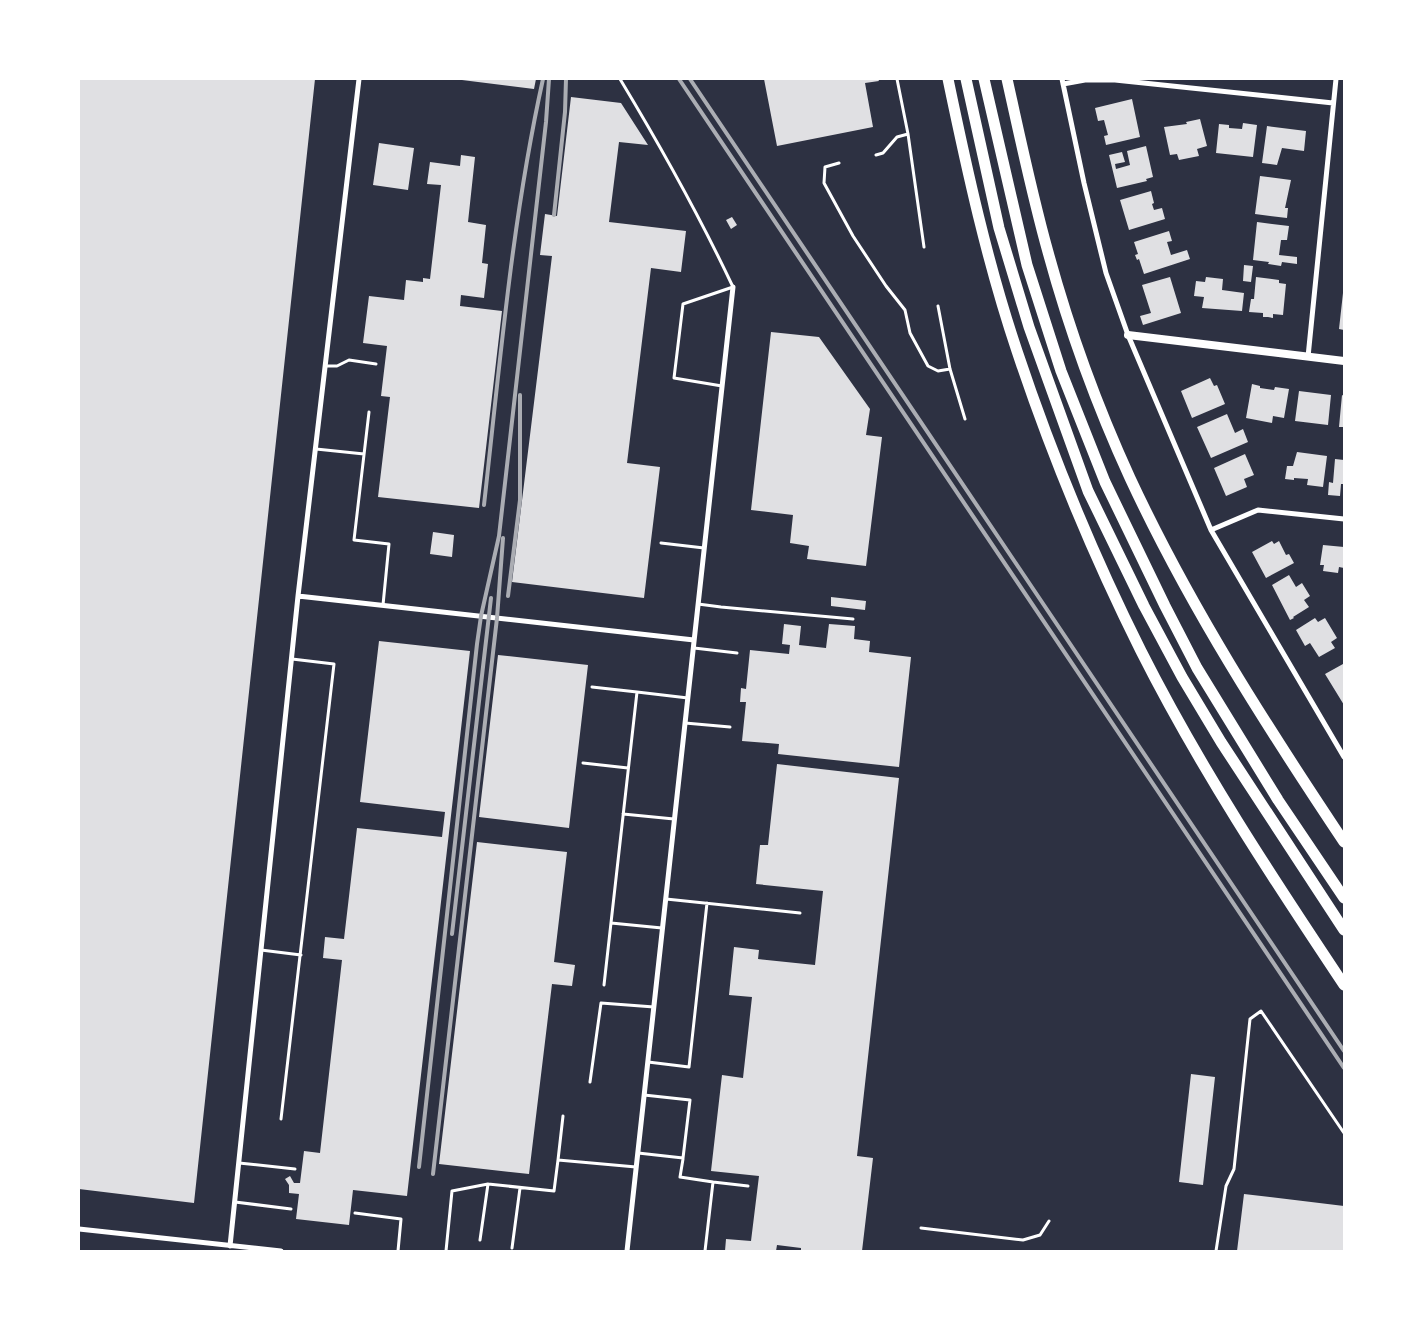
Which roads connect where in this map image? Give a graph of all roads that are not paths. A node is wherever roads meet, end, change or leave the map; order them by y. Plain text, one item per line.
1 (359, 79) edge
2 (620, 79) edge
3 (897, 79) edge
4 (948, 79) edge
5 (966, 79) edge
6 (984, 79) edge
7 (1008, 79) edge
8 (1336, 79) edge
9 (1062, 82) edge
10 (1333, 103) junction
11 (908, 134) junction
12 (876, 155) dead end
13 (839, 163) dead end
14 (924, 248) dead end
15 (733, 287) junction
16 (938, 306) dead end
17 (1128, 335) junction
18 (1308, 356) junction
19 (1344, 361) edge
20 (376, 364) dead end
21 (325, 366) junction
22 (950, 369) junction
23 (722, 386) junction
24 (369, 412) dead end
25 (966, 419) dead end
26 (316, 449) junction
27 (364, 454) junction
28 (1344, 519) edge
29 (1211, 530) junction
30 (661, 543) dead end
31 (704, 548) junction
32 (298, 596) junction
33 (383, 604) junction
34 (698, 604) junction
35 (853, 619) dead end
36 (694, 640) junction
37 (693, 648) junction
38 (737, 652) dead end
39 (292, 658) junction
40 (592, 688) dead end
41 (637, 692) junction
42 (688, 698) junction
43 (685, 723) junction
44 (730, 727) dead end
45 (1344, 757) edge
46 (583, 763) dead end
47 (628, 768) junction
48 (623, 814) junction
49 (674, 819) junction
50 (1344, 842) edge
51 (1344, 898) edge
52 (665, 899) junction
53 (707, 903) junction
54 (800, 913) dead end
55 (611, 922) junction
56 (662, 928) junction
57 (1344, 930) edge
58 (261, 950) junction
59 (301, 955) junction
60 (1344, 985) edge
61 (604, 986) dead end
62 (654, 1007) junction
63 (647, 1062) junction
64 (590, 1082) dead end
65 (644, 1095) junction
66 (563, 1116) dead end
67 (281, 1119) dead end
68 (1344, 1133) edge
69 (638, 1152) junction
70 (683, 1158) junction
71 (558, 1160) junction
72 (238, 1163) junction
73 (636, 1167) junction
74 (295, 1169) dead end
75 (713, 1182) junction
76 (488, 1184) junction
77 (748, 1186) dead end
78 (520, 1188) junction
79 (234, 1202) junction
80 (291, 1209) dead end
81 (355, 1213) dead end
82 (1048, 1221) dead end
83 (921, 1228) dead end
84 (79, 1229) edge
85 (480, 1240) dead end
86 (218, 1244) junction
87 (230, 1246) junction
88 (512, 1248) dead end
89 (217, 1251) edge
90 (281, 1251) edge
91 (398, 1251) edge
92 (446, 1251) edge
93 (626, 1251) edge
94 (705, 1251) edge
95 (1216, 1251) edge

1 - 21 street
2 - 15 lane
3 - 11 lane
4 - 60 highway
5 - 57 highway
6 - 51 highway
7 - 50 highway
8 - 10 street
9 - 10 street
9 - 17 street
10 - 18 street
11 - 12 lane
11 - 14 lane
13 - 22 lane
15 - 23 street
15 - 23 lane
16 - 22 lane
17 - 18 street
17 - 29 street
18 - 19 street
20 - 21 lane
21 - 26 street
22 - 25 lane
23 - 31 street
24 - 27 lane
26 - 27 lane
26 - 32 street
27 - 33 lane
28 - 29 street
29 - 45 street
30 - 31 lane
31 - 34 street
32 - 33 street
32 - 39 street
33 - 36 street
34 - 35 lane
34 - 36 street
36 - 37 street
37 - 38 lane
37 - 42 street
39 - 58 street
39 - 59 lane
40 - 41 lane
41 - 42 lane
41 - 47 lane
42 - 43 street
43 - 44 lane
43 - 49 street
46 - 47 lane
47 - 48 lane
48 - 49 lane
48 - 55 lane
49 - 52 street
52 - 53 lane
52 - 56 street
53 - 54 lane
53 - 63 lane
55 - 56 lane
55 - 61 lane
56 - 62 street
58 - 59 lane
58 - 72 street
59 - 67 lane
62 - 63 street
62 - 64 lane
63 - 65 street
65 - 69 street
65 - 70 lane
66 - 71 lane
68 - 95 lane
69 - 70 lane
69 - 73 street
70 - 75 lane
71 - 73 lane
71 - 78 lane
72 - 74 lane
72 - 79 street
73 - 93 street
75 - 77 lane
75 - 94 lane
76 - 78 lane
76 - 85 lane
76 - 92 lane
78 - 88 lane
79 - 80 lane
79 - 87 street
81 - 91 lane
82 - 83 lane
84 - 86 street
86 - 87 street
86 - 89 lane
87 - 90 street

